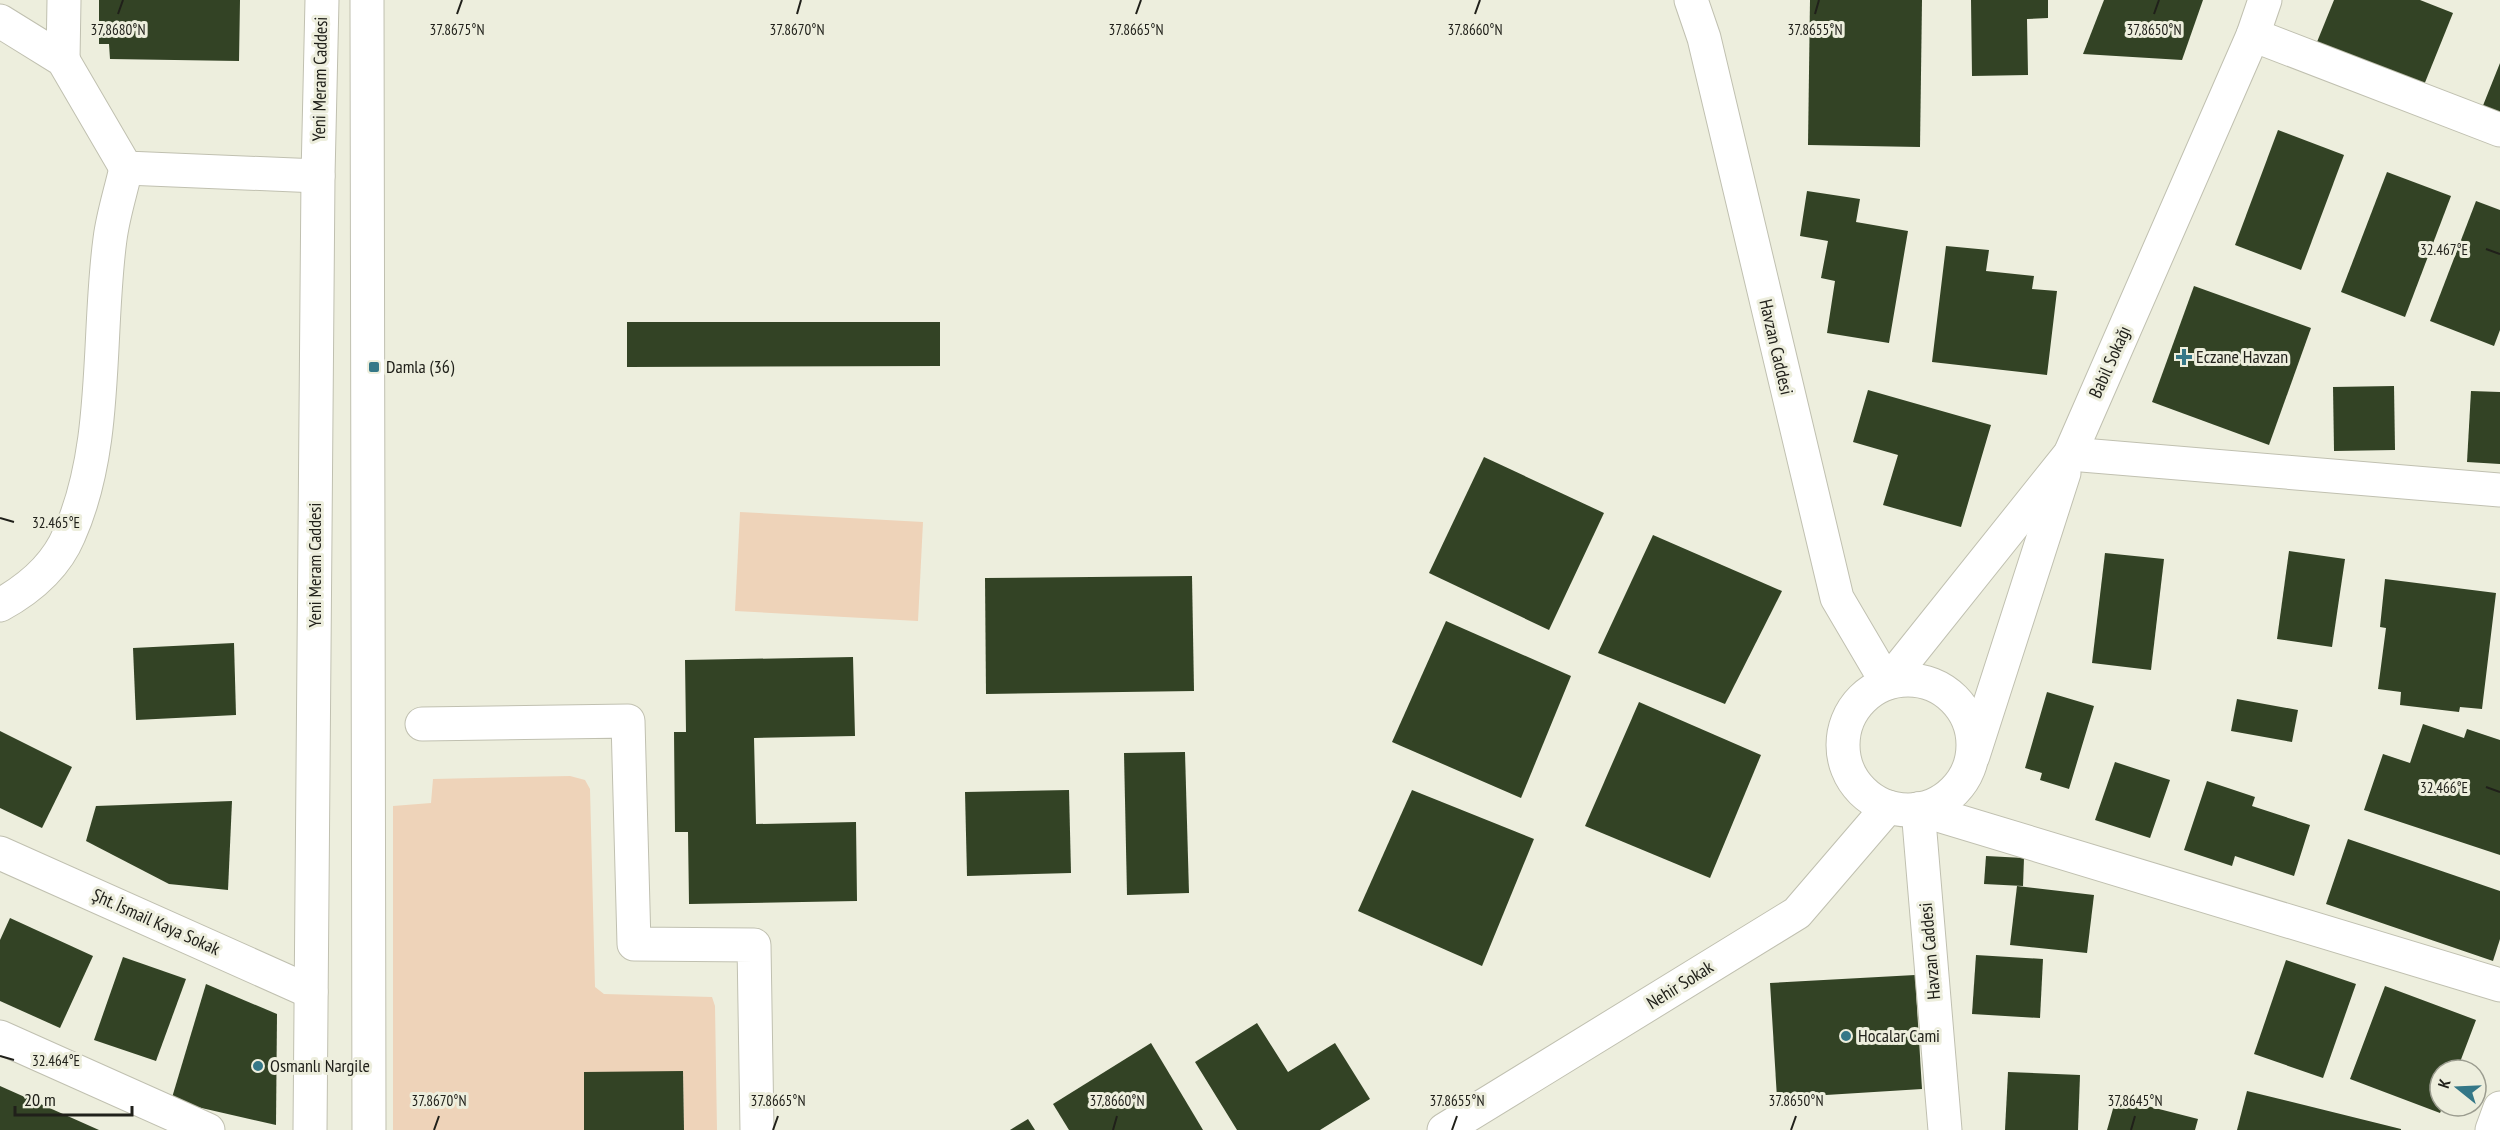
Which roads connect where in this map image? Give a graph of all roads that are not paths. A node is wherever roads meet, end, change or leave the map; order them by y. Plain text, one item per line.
1 (64, 0) edge
2 (322, 0) edge
3 (367, 0) edge
4 (1691, 0) edge
5 (2265, 0) edge
6 (0, 21) edge
7 (2253, 35) junction
8 (63, 60) junction
9 (2500, 130) edge
10 (126, 168) junction
11 (318, 176) junction
12 (2070, 454) junction
13 (2500, 490) edge
14 (0, 605) edge
15 (1887, 683) junction
16 (422, 724) dead end
17 (1973, 756) junction
18 (1903, 808) junction
19 (0, 853) edge
20 (2500, 985) edge
21 (311, 992) junction
22 (0, 1037) edge
23 (2500, 1108) edge
24 (208, 1130) edge
25 (310, 1130) edge
26 (369, 1130) edge
27 (757, 1130) edge
28 (1444, 1130) edge
29 (1945, 1130) edge
30 (2492, 1130) edge

1 - 8 street
2 - 11 street, Yeni Meram Caddesi
3 - 26 street
4 - 15 street, Havzan Caddesi
5 - 7 street, Babil Sokağı
6 - 8 street
7 - 9 street
7 - 12 street, Babil Sokağı
8 - 10 street
10 - 11 street
10 - 14 street
11 - 21 street, Yeni Meram Caddesi
12 - 13 street
12 - 15 street, Babil Sokağı
12 - 17 street
15 - 17 street
15 - 18 street
16 - 27 street
17 - 18 street
18 - 20 street
18 - 28 street, Nehir Sokak
18 - 29 street, Havzan Caddesi
19 - 21 street, Şht. İsmail Kaya Sokak
21 - 25 street, Yeni Meram Caddesi
22 - 24 street
23 - 30 street

